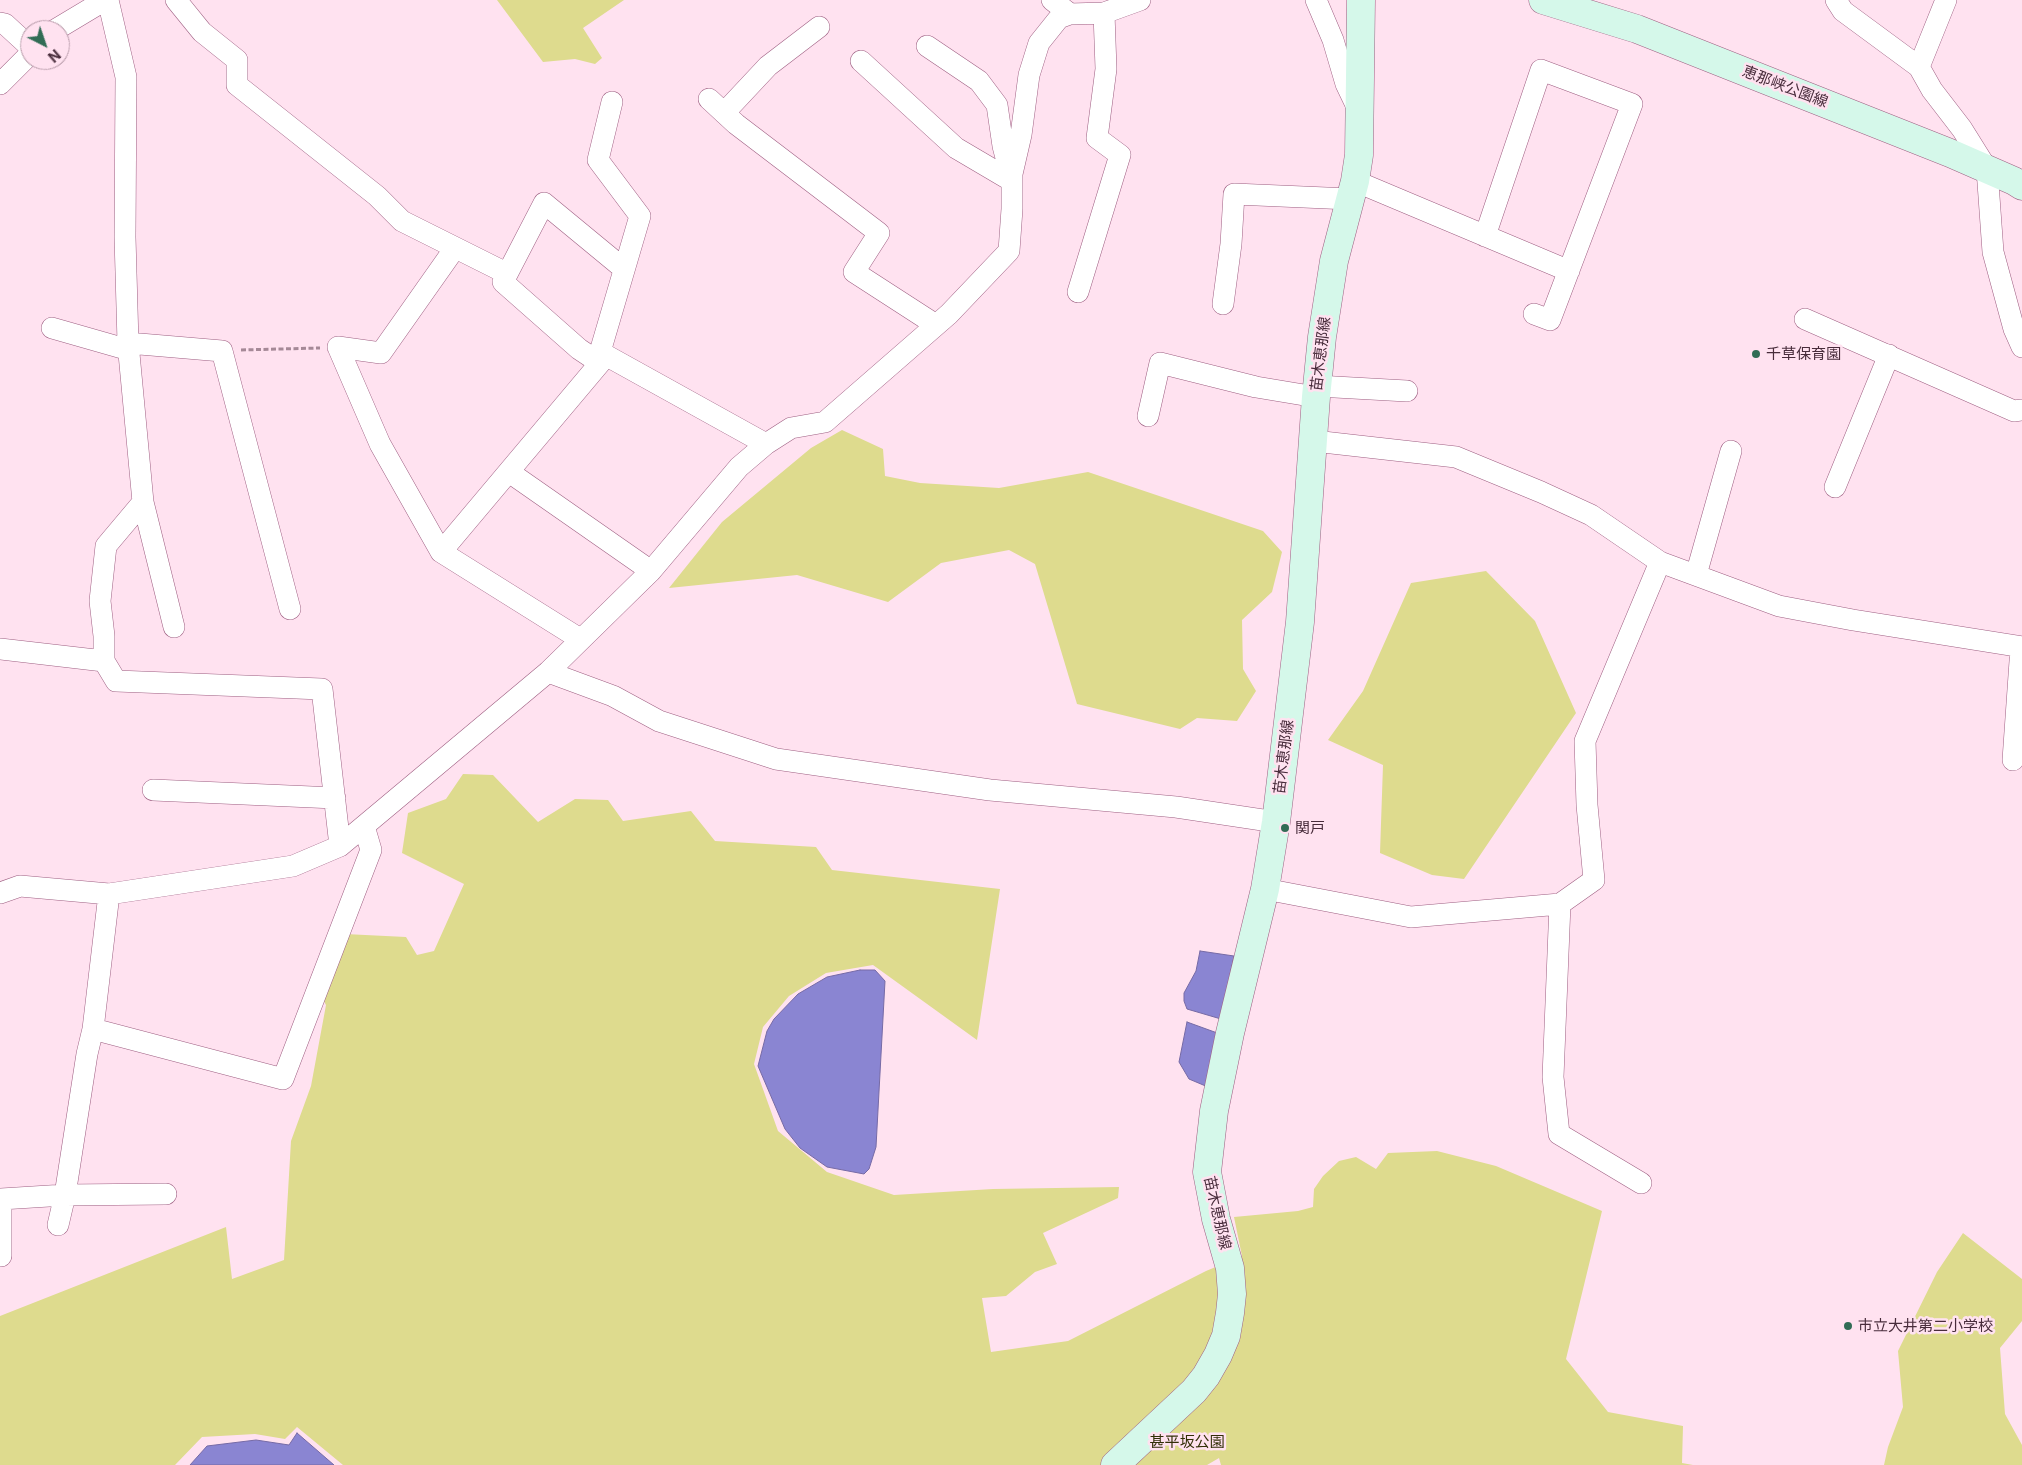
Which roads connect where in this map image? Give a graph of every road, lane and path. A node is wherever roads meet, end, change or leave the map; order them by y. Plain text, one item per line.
1 (107, 0) edge
2 (176, 0) edge
3 (1052, 0) edge
4 (1140, 0) edge
5 (1316, 0) edge
6 (1361, 0) edge
7 (1543, 0) edge
8 (1836, 0) edge
9 (1946, 0) edge
10 (1104, 13) junction
11 (1070, 14) junction
12 (70, 21) edge
13 (0, 23) edge
14 (819, 27) dead end
15 (20, 38) edge
16 (928, 46) dead end
17 (861, 61) dead end
18 (20, 64) edge
19 (1919, 67) junction
20 (0, 84) edge
21 (612, 102) dead end
22 (1358, 109) junction
23 (1987, 169) junction
24 (1012, 181) junction
25 (2022, 186) edge
26 (1353, 190) junction
27 (1485, 236) junction
28 (455, 248) junction
29 (624, 269) junction
30 (1569, 271) junction
31 (506, 273) junction
32 (1078, 292) dead end
33 (1223, 304) dead end
34 (1534, 314) dead end
35 (1805, 319) dead end
36 (936, 325) junction
37 (52, 328) dead end
38 (128, 347) junction
39 (338, 347) junction
40 (2022, 347) edge
41 (222, 351) junction
42 (1889, 356) junction
43 (600, 358) junction
44 (1408, 391) dead end
45 (1316, 392) junction
46 (2022, 410) edge
47 (1148, 416) dead end
48 (1314, 441) junction
49 (766, 444) junction
50 (1731, 452) dead end
51 (509, 472) junction
52 (1834, 488) dead end
53 (143, 502) junction
54 (441, 552) junction
55 (1660, 562) junction
56 (651, 571) junction
57 (1696, 575) junction
58 (290, 609) dead end
59 (174, 627) dead end
60 (580, 639) junction
61 (2021, 647) edge
62 (0, 649) edge
63 (104, 661) junction
64 (548, 672) junction
65 (2012, 760) dead end
66 (153, 790) dead end
67 (335, 798) junction
68 (1276, 822) junction
69 (364, 826) junction
70 (340, 846) junction
71 (1265, 889) junction
72 (0, 894) edge
73 (109, 894) junction
74 (1560, 904) junction
75 (93, 1029) junction
76 (1641, 1183) dead end
77 (166, 1194) dead end
78 (65, 1195) junction
79 (58, 1225) dead end
80 (1, 1256) dead end
81 (1115, 1465) edge

1 - 12 street
1 - 38 street
2 - 28 street
3 - 11 street
4 - 10 street
5 - 22 street
6 - 22 main road, 苗木恵那線
7 - 23 main road, 恵那峡公園線
8 - 19 street
9 - 19 street
10 - 11 street
10 - 32 street
11 - 24 street
13 - 15 street
14 - 36 street
16 - 24 street
17 - 24 street
18 - 20 street
19 - 23 street
21 - 29 street
22 - 26 main road, 苗木恵那線
23 - 25 main road, 恵那峡公園線
23 - 40 street
24 - 36 street
26 - 27 street
26 - 33 street
26 - 45 main road, 苗木恵那線
27 - 30 street
27 - 30 street
28 - 31 street
28 - 39 street
29 - 31 street
29 - 43 street
30 - 34 street
31 - 43 street
35 - 42 street
36 - 49 street
37 - 38 street
38 - 41 street
38 - 53 street
39 - 41 path
39 - 54 street
41 - 58 street
42 - 46 street
42 - 52 street
43 - 49 street
43 - 51 street
44 - 45 street
45 - 47 street
45 - 48 main road, 苗木恵那線
48 - 55 street
48 - 68 main road, 苗木恵那線
49 - 56 street
50 - 57 street
51 - 54 street
51 - 56 street
53 - 59 street
53 - 63 street
54 - 60 street
55 - 57 street
55 - 74 street
56 - 60 street
57 - 61 street
60 - 64 street
61 - 65 street
62 - 63 street
63 - 67 street
64 - 68 street
64 - 69 street
66 - 67 street
67 - 70 street
68 - 71 main road, 苗木恵那線
69 - 70 street
69 - 75 street
70 - 73 street
71 - 74 street
71 - 81 main road, 苗木恵那線
72 - 73 street
73 - 75 street
74 - 76 street
75 - 78 street
77 - 78 street
78 - 79 street
78 - 80 street

